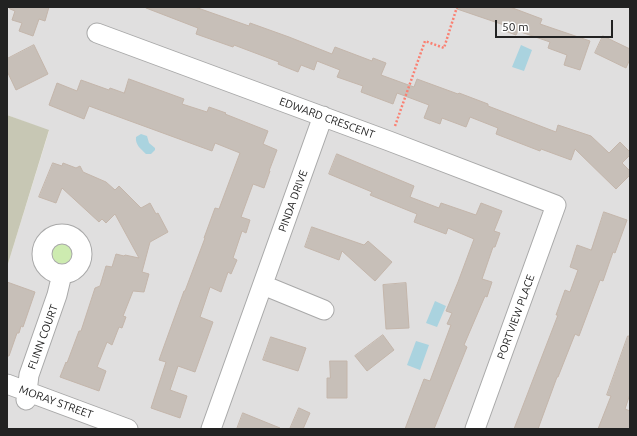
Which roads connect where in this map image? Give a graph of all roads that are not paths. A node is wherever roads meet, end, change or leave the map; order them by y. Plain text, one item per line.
1 (97, 33) dead end
2 (323, 116) junction
3 (556, 205) joint
4 (62, 274) dead end
5 (262, 285) junction
6 (324, 310) dead end
7 (7, 384) edge
8 (7, 394) edge
9 (26, 396) junction
10 (102, 429) edge
11 (128, 429) edge
12 (211, 429) edge
13 (475, 429) edge

1 - 2 street, EDWARD CRESCENT
2 - 3 street, EDWARD CRESCENT
2 - 5 street, PINDA DRIVE
3 - 13 street, PORTVIEW PLACE
4 - 9 street, FLINN COURT
5 - 6 street
5 - 12 street, PINDA DRIVE
7 - 9 street, MORAY STREET
8 - 9 street, MORAY STREET
9 - 10 street, MORAY STREET
9 - 11 street, MORAY STREET

